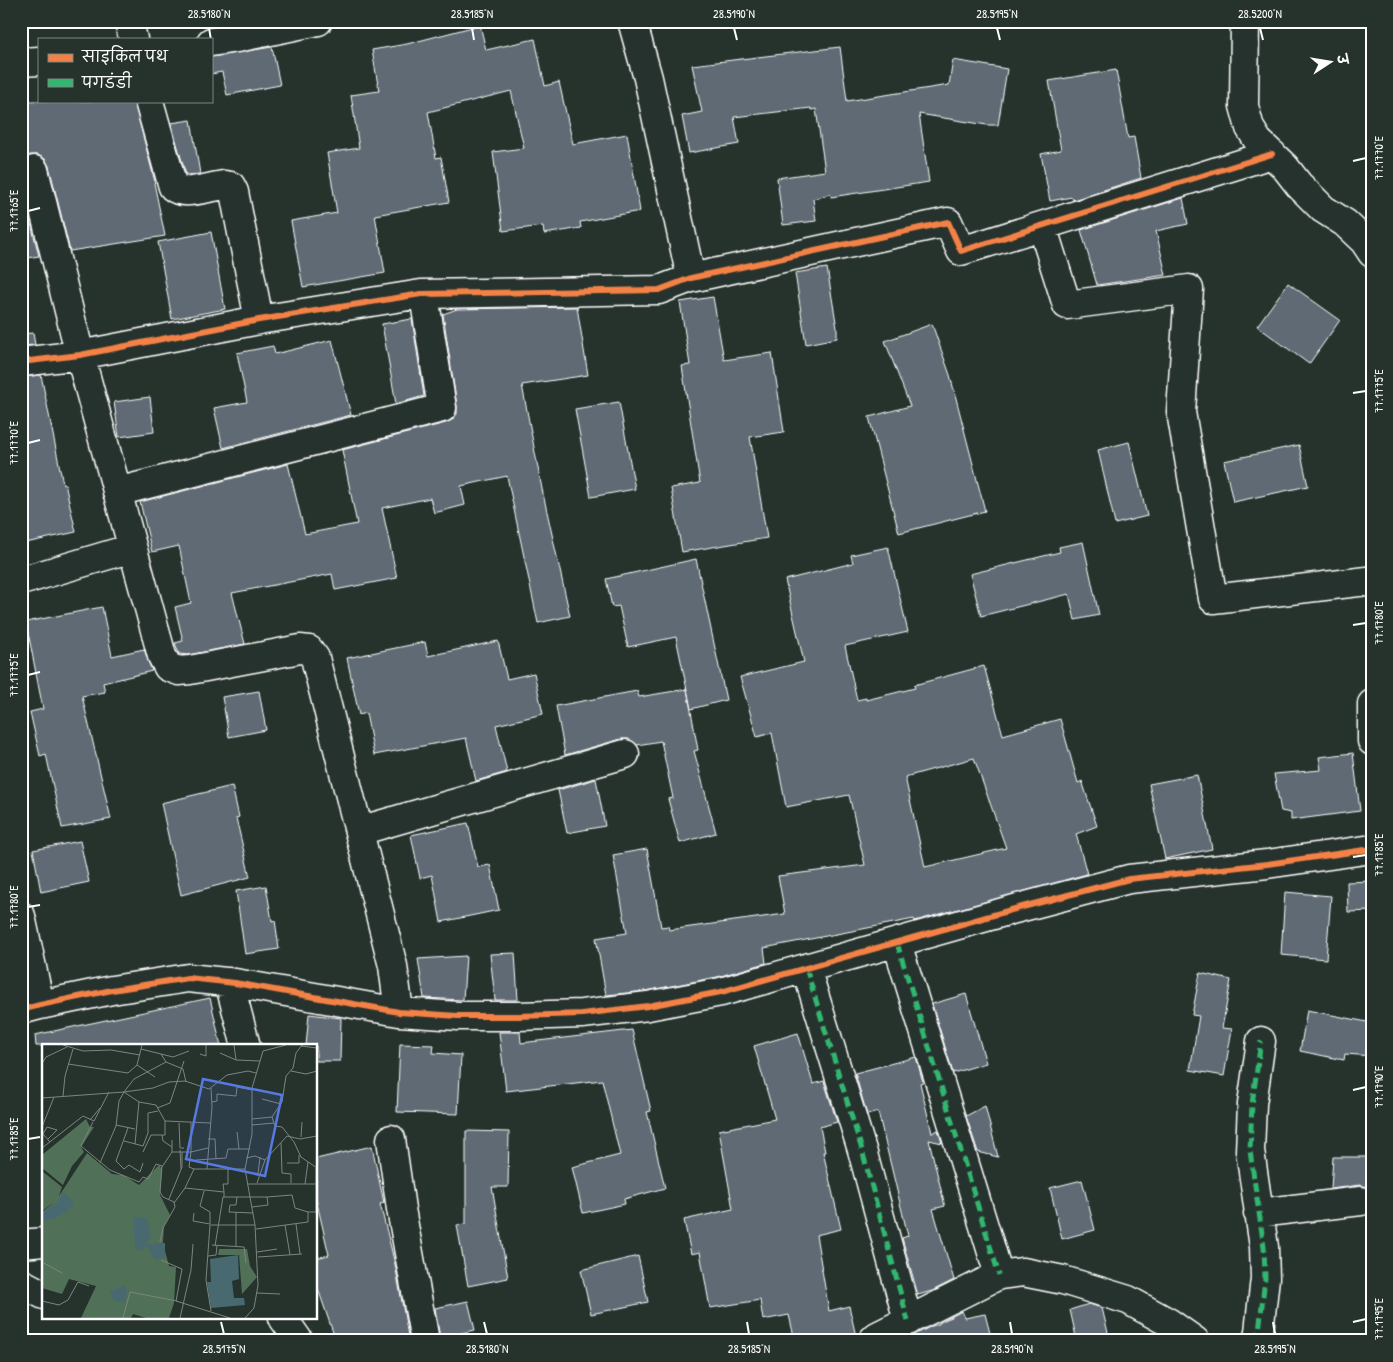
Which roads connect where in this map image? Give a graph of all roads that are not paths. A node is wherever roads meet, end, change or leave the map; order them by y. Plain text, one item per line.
1 (128, 21) edge
2 (318, 21) edge
3 (632, 21) edge
4 (1245, 21) edge
5 (133, 38) edge
6 (212, 42) edge
7 (38, 61) edge
8 (21, 62) edge
9 (149, 102) edge
10 (1272, 154) junction
11 (34, 170) dead end
12 (1042, 226) junction
13 (1372, 253) edge
14 (691, 278) junction
15 (421, 294) junction
16 (259, 320) junction
17 (80, 355) junction
18 (21, 362) edge
19 (117, 492) junction
20 (132, 548) junction
21 (21, 581) edge
22 (1372, 584) edge
23 (1372, 704) edge
24 (1372, 741) edge
25 (624, 754) dead end
26 (359, 831) junction
27 (1372, 849) edge
28 (21, 916) edge
29 (897, 943) junction
30 (806, 968) junction
31 (229, 982) junction
32 (30, 1008) edge
33 (399, 1012) junction
34 (1261, 1041) dead end
35 (245, 1044) edge
36 (391, 1139) dead end
37 (1361, 1201) dead end
38 (1258, 1213) junction
39 (42, 1242) edge
40 (21, 1244) edge
41 (999, 1275) junction
42 (21, 1283) edge
43 (42, 1294) edge
44 (284, 1320) edge
45 (908, 1321) junction
46 (299, 1341) edge
47 (425, 1341) edge
48 (872, 1341) edge
49 (1195, 1341) edge
50 (1258, 1341) edge

1 - 5 street
2 - 6 street
3 - 14 street
4 - 10 street
7 - 8 street
9 - 16 street
10 - 12 street
10 - 13 street
11 - 17 street
12 - 14 street
12 - 22 street
14 - 15 street
15 - 16 street
15 - 19 street
16 - 17 street
17 - 18 street
17 - 19 street
19 - 20 street
20 - 21 street
20 - 26 street
23 - 24 street
25 - 26 street
26 - 33 street
27 - 29 street
28 - 32 street
29 - 30 street
29 - 41 street
30 - 33 street
30 - 45 street
31 - 32 street
31 - 33 street
31 - 35 street
34 - 38 street
36 - 47 street
37 - 38 street
38 - 50 street
39 - 40 street
41 - 45 street
41 - 49 street
42 - 43 street
44 - 46 street
45 - 48 street

